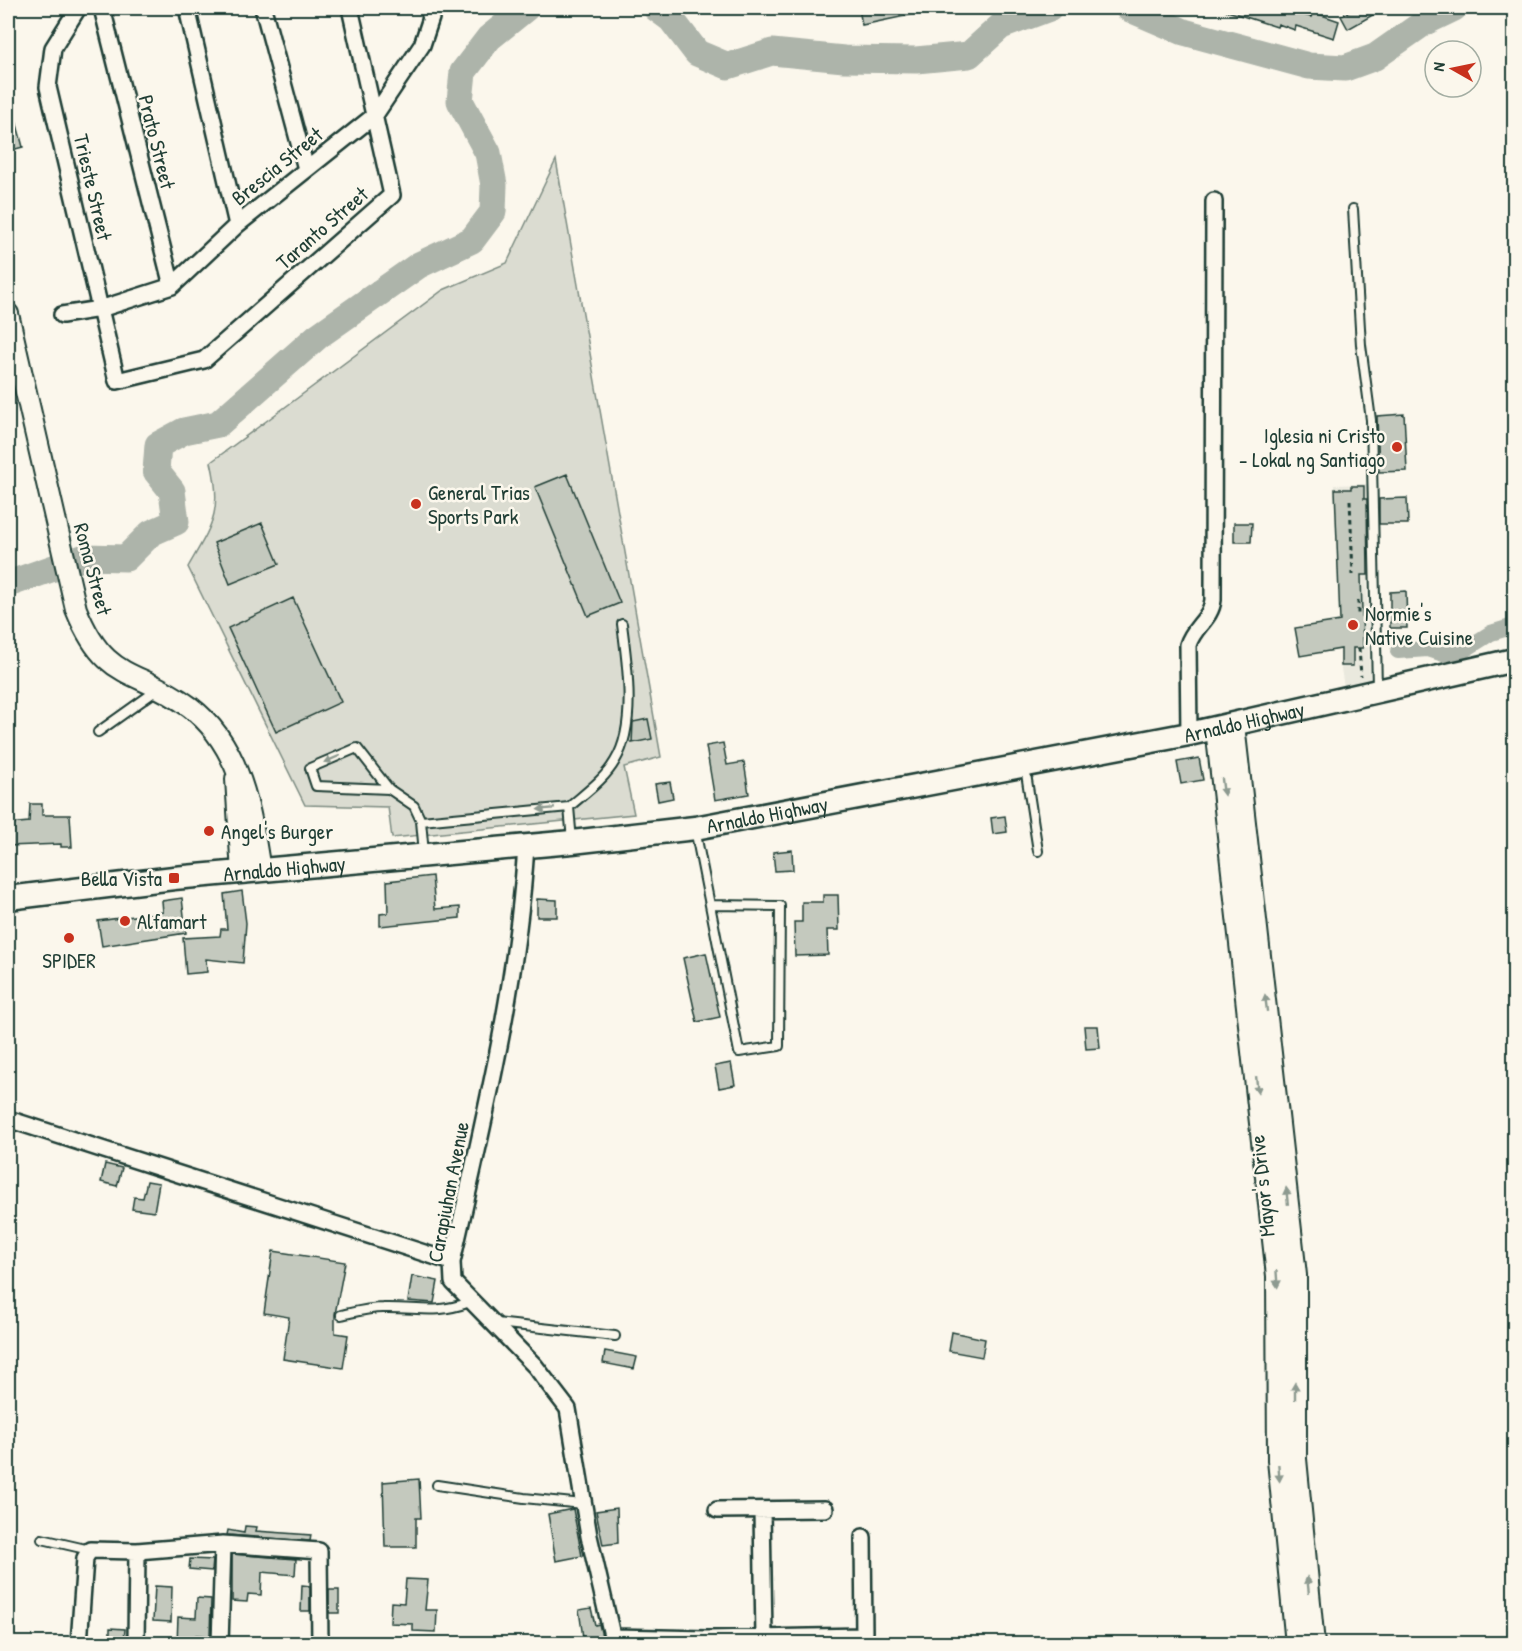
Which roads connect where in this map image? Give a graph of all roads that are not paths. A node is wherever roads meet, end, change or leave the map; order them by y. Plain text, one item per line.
1 (78, 8) edge
2 (102, 8) edge
3 (187, 8) edge
4 (263, 8) edge
5 (350, 8) edge
6 (428, 8) edge
7 (375, 115) junction
8 (306, 169) junction
9 (1214, 201) dead end
10 (1353, 209) dead end
11 (237, 225) junction
12 (172, 286) junction
13 (100, 309) junction
14 (8, 314) edge
15 (62, 315) dead end
16 (117, 381) joint
17 (622, 624) dead end
18 (1515, 660) edge
19 (158, 689) junction
20 (1369, 694) junction
21 (1225, 726) junction
22 (98, 732) dead end
23 (1189, 734) junction
24 (1025, 766) junction
25 (389, 789) junction
26 (569, 807) junction
27 (422, 821) junction
28 (695, 828) junction
29 (573, 842) junction
30 (526, 846) junction
31 (1038, 851) dead end
32 (424, 855) junction
33 (251, 872) junction
34 (8, 898) edge
35 (710, 905) junction
36 (8, 1119) edge
37 (1275, 1170) junction
38 (452, 1262) junction
39 (470, 1302) junction
40 (341, 1315) dead end
41 (492, 1323) junction
42 (615, 1336) dead end
43 (436, 1485) dead end
44 (584, 1503) junction
45 (825, 1509) dead end
46 (717, 1510) dead end
47 (762, 1510) junction
48 (863, 1537) dead end
49 (42, 1539) dead end
50 (223, 1544) junction
51 (90, 1550) junction
52 (137, 1551) junction
53 (764, 1638) junction
54 (614, 1640) edge
55 (79, 1644) edge
56 (136, 1644) edge
57 (220, 1644) edge
58 (320, 1644) edge
59 (1296, 1644) edge
60 (1314, 1644) edge

1 - 13 street, Trieste Street
2 - 12 street, Prato Street
3 - 11 street
4 - 8 street
5 - 7 street, Taranto Street
6 - 7 street, Brescia Street
7 - 8 street, Brescia Street
7 - 16 street, Taranto Street
8 - 11 street, Brescia Street
9 - 23 street
10 - 20 lane
11 - 12 street, Brescia Street
12 - 13 street, Brescia Street
13 - 15 street, Brescia Street
13 - 16 street, Trieste Street
14 - 19 street, Roma Street
17 - 26 lane
18 - 20 main road, Arnaldo Highway
19 - 22 lane
19 - 33 street, Roma Street
20 - 21 main road, Arnaldo Highway
21 - 23 main road, Arnaldo Highway
21 - 37 street, Mayor's Drive
23 - 24 main road, Arnaldo Highway
24 - 28 main road, Arnaldo Highway
24 - 31 lane
25 -> 25 lane
25 - 27 lane
26 -> 27 lane
26 - 29 lane
27 - 32 lane
28 - 29 main road, Arnaldo Highway
28 - 35 lane
29 - 30 main road, Arnaldo Highway
30 - 32 main road, Arnaldo Highway
30 - 38 street, Carapiuhan Avenue
32 - 33 main road, Arnaldo Highway
33 - 34 main road, Arnaldo Highway
35 - 35 lane
36 - 38 street
37 -> 59 street, Mayor's Drive
60 -> 37 street, Mayor's Drive
38 - 39 street, Carapiuhan Avenue
39 - 40 lane
39 - 41 street, Carapiuhan Avenue
41 - 42 lane
41 - 44 street, Carapiuhan Avenue
43 - 44 lane
44 - 54 street, Carapiuhan Avenue
45 - 47 street
46 - 47 street
47 - 53 street
48 - 53 street
49 - 51 lane
50 - 52 street
50 - 57 street
50 - 58 street
51 - 52 street
51 - 55 street
52 - 56 street
53 - 54 street

